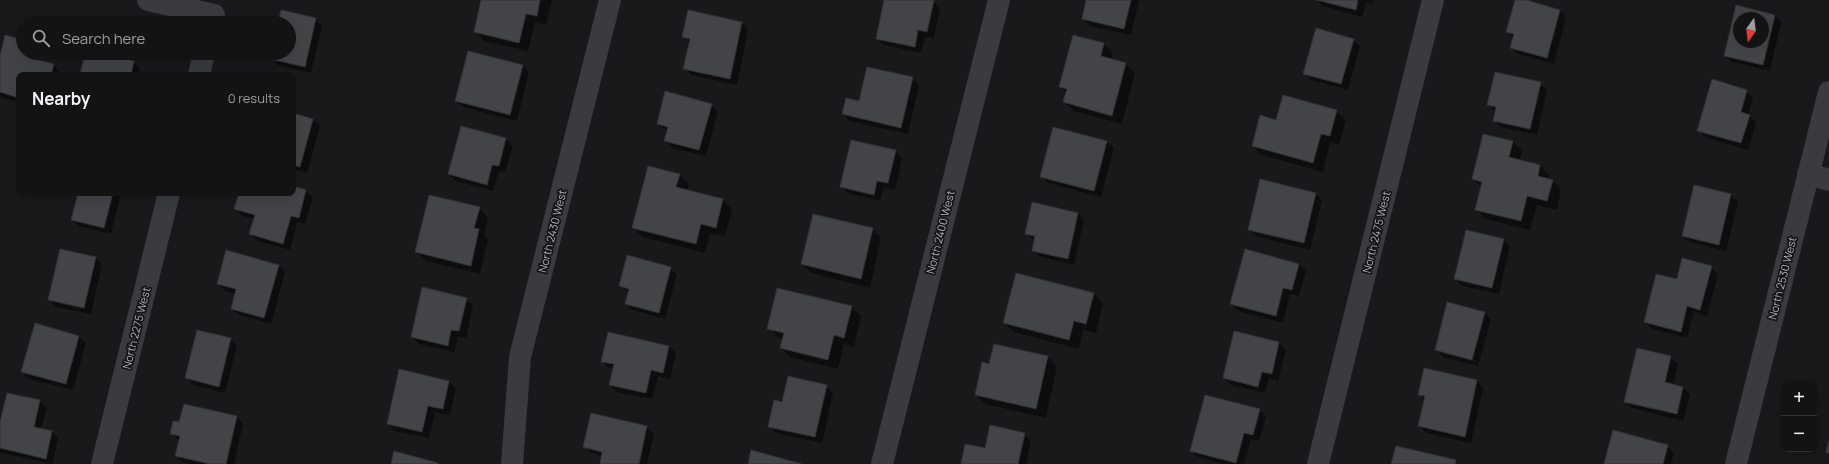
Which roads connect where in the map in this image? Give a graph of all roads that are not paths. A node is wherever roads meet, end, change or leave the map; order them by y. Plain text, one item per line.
1 (148, 0) edge
2 (610, 0) edge
3 (999, 0) edge
4 (1433, 0) edge
5 (214, 13) edge
6 (202, 60) edge
7 (200, 72) edge
8 (1829, 92) edge
9 (1808, 174) junction
10 (1829, 180) edge
11 (168, 196) edge
12 (102, 464) edge
13 (512, 464) edge
14 (882, 464) edge
15 (1318, 464) edge
16 (1736, 464) edge

1 - 5 street
2 - 13 street, North 2430 West
3 - 14 street, North 2400 West
4 - 15 street, North 2475 West
6 - 7 street
8 - 9 street, North 2530 West
9 - 10 street
9 - 16 street, North 2530 West
11 - 12 street, North 2275 West

